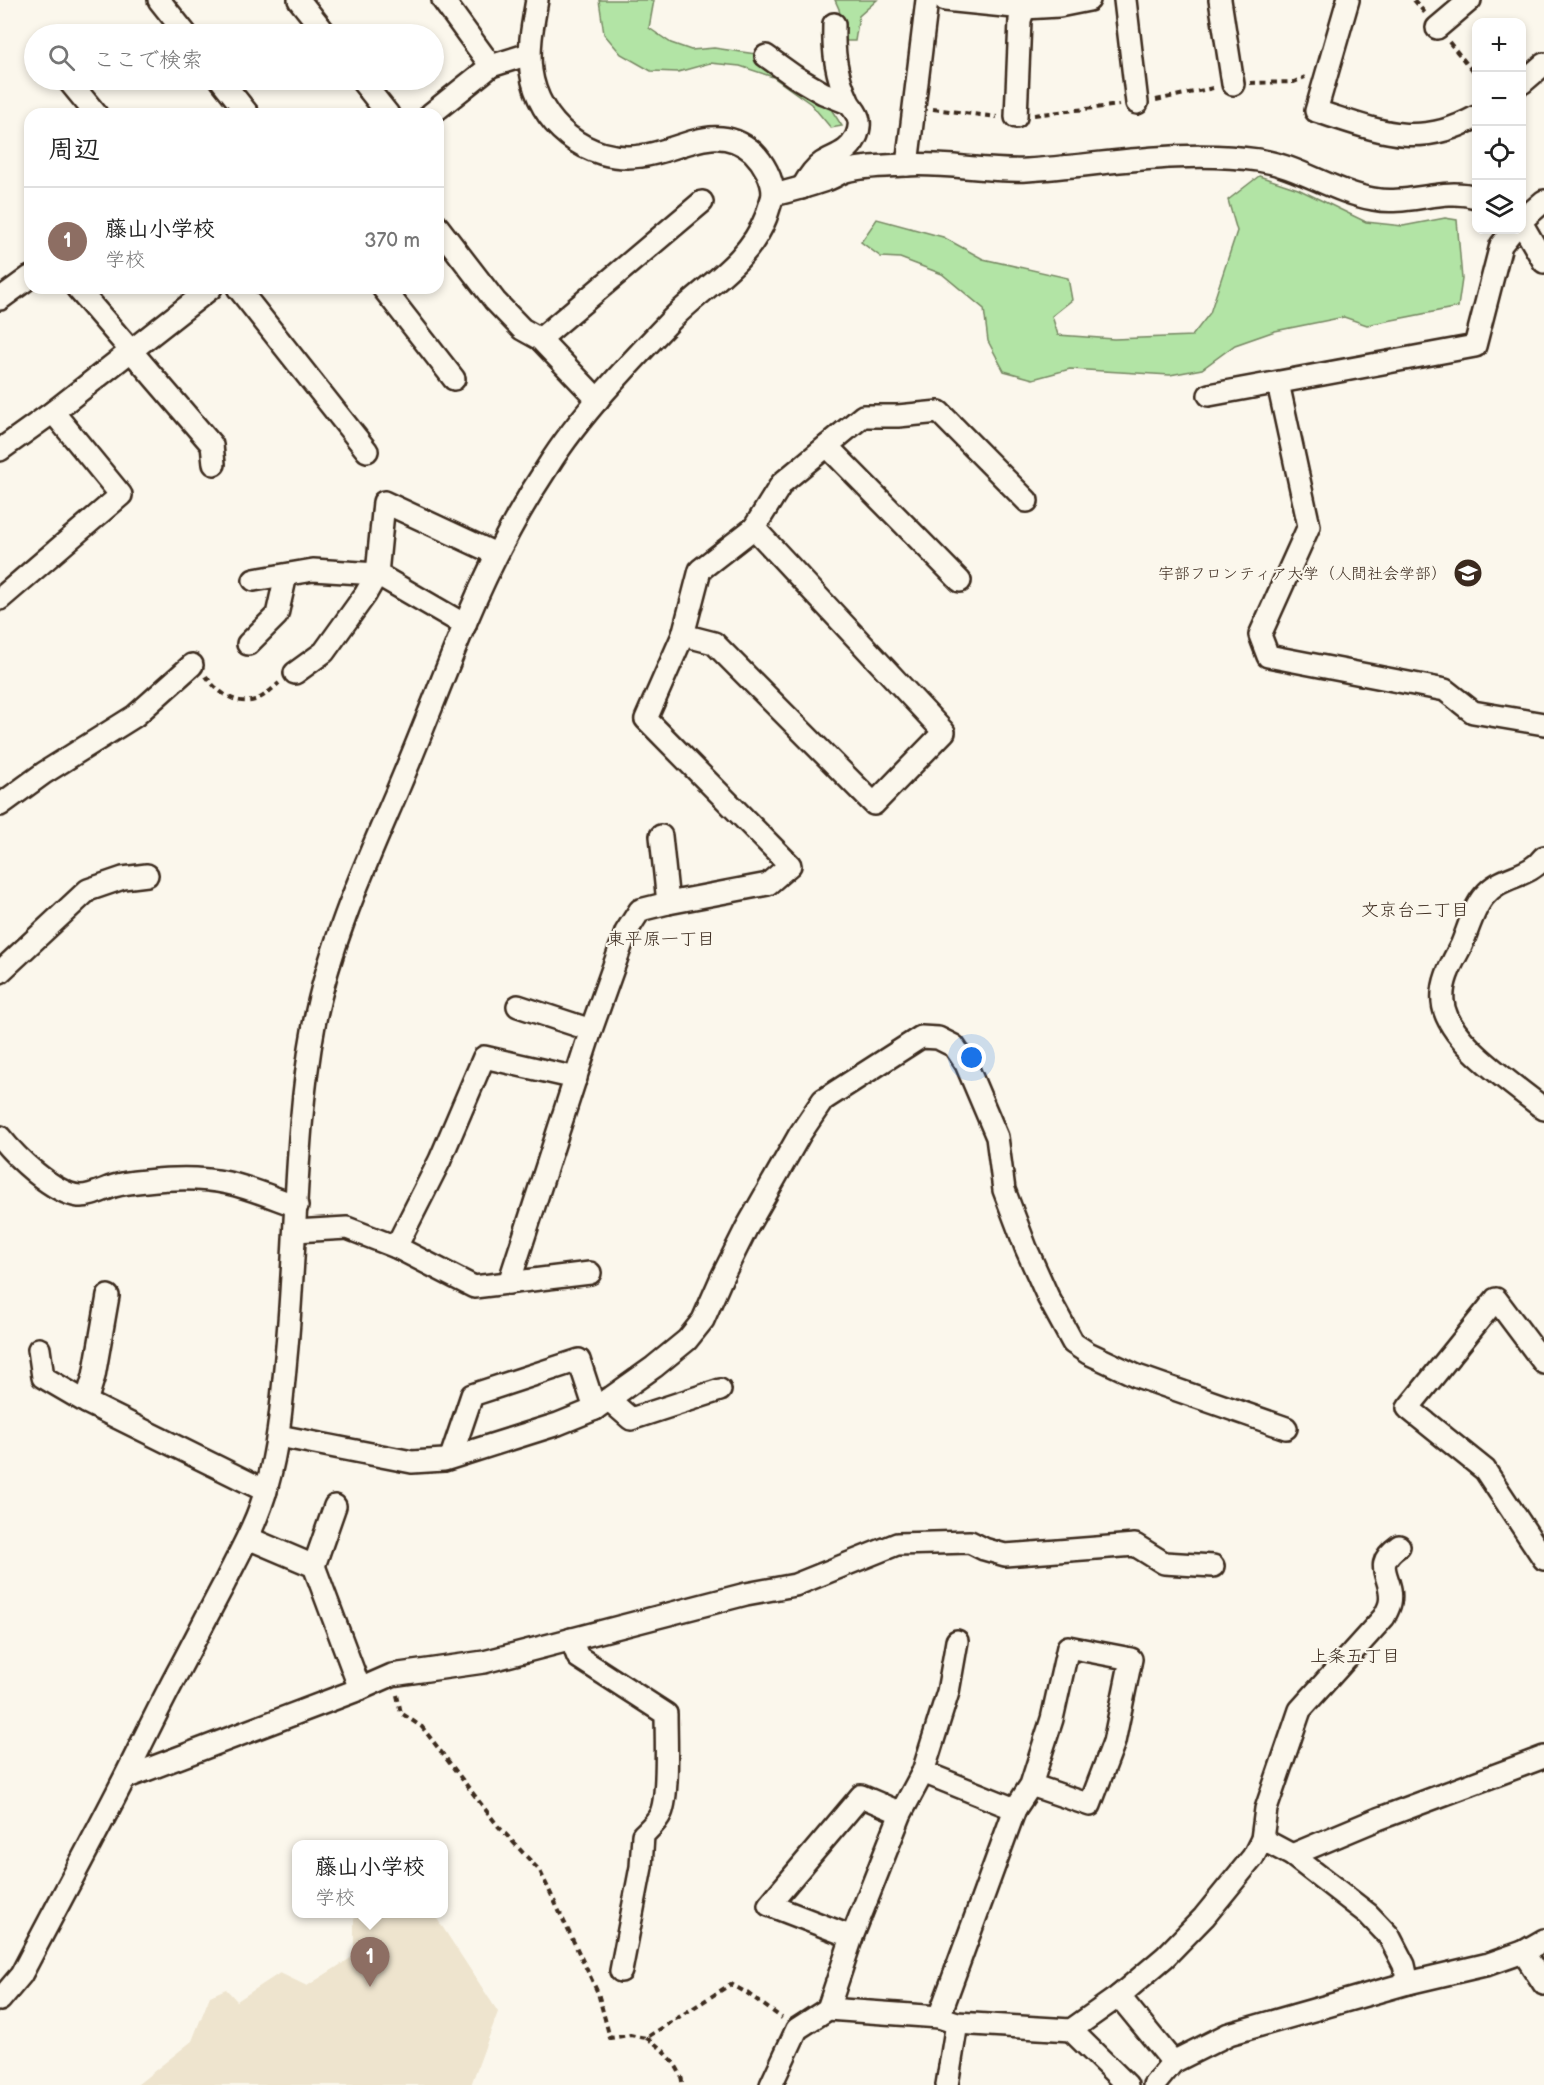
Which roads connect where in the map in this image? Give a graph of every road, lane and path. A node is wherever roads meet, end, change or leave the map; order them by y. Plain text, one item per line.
1 (159, 0) edge
2 (299, 0) edge
3 (443, 0) edge
4 (537, 0) edge
5 (927, 0) edge
6 (945, 0) edge
7 (1089, 0) edge
8 (1125, 0) edge
9 (1221, 0) edge
10 (1348, 0) edge
11 (1470, 0) edge
12 (1025, 4) edge
13 (178, 24) edge
14 (318, 24) edge
15 (834, 24) dead end
16 (1437, 28) dead end
17 (529, 54) junction
18 (766, 57) dead end
19 (1544, 64) edge
20 (491, 66) junction
21 (1526, 79) edge
22 (1233, 84) dead end
23 (76, 90) edge
24 (229, 90) edge
25 (369, 90) edge
26 (849, 103) junction
27 (1137, 104) dead end
28 (91, 108) edge
29 (243, 108) edge
30 (383, 108) edge
31 (438, 108) edge
32 (1016, 117) dead end
33 (1472, 119) edge
34 (908, 165) junction
35 (802, 188) junction
36 (773, 195) junction
37 (1472, 196) edge
38 (1544, 201) edge
39 (702, 202) dead end
40 (1526, 217) edge
41 (1526, 231) edge
42 (1510, 234) edge
43 (444, 235) edge
44 (1544, 262) edge
45 (24, 281) edge
46 (82, 294) edge
47 (203, 294) edge
48 (243, 294) edge
49 (388, 294) edge
50 (0, 299) edge
51 (540, 339) junction
52 (130, 351) junction
53 (454, 379) dead end
54 (1278, 382) junction
55 (1209, 395) dead end
56 (598, 400) junction
57 (52, 412) junction
58 (827, 446) junction
59 (0, 450) edge
60 (367, 451) dead end
61 (214, 464) dead end
62 (1027, 501) dead end
63 (754, 528) junction
64 (496, 554) junction
65 (377, 574) junction
66 (286, 575) junction
67 (254, 580) dead end
68 (960, 581) dead end
69 (0, 599) edge
70 (465, 625) junction
71 (683, 635) junction
72 (248, 644) dead end
73 (192, 665) joint
74 (295, 672) joint
75 (1544, 724) edge
76 (0, 805) edge
77 (661, 836) dead end
78 (1544, 857) edge
79 (147, 875) dead end
80 (668, 903) junction
81 (0, 972) edge
82 (518, 1006) dead end
83 (591, 1030) junction
84 (576, 1078) junction
85 (1544, 1109) edge
86 (0, 1137) edge
87 (297, 1206) junction
88 (295, 1231) junction
89 (396, 1247) junction
90 (590, 1274) dead end
91 (509, 1283) junction
92 (108, 1296) dead end
93 (1538, 1340) edge
94 (39, 1348) dead end
95 (1544, 1362) edge
96 (720, 1390) dead end
97 (86, 1402) junction
98 (602, 1404) junction
99 (1286, 1428) dead end
100 (279, 1436) junction
101 (451, 1457) junction
102 (266, 1491) junction
103 (335, 1506) dead end
104 (248, 1538) junction
105 (1399, 1546) dead end
106 (1544, 1559) edge
107 (314, 1566) junction
108 (1213, 1566) dead end
109 (571, 1639) junction
110 (957, 1641) dead end
111 (392, 1675) junction
112 (360, 1689) junction
113 (1544, 1758) edge
114 (923, 1772) junction
115 (125, 1778) junction
116 (1031, 1785) junction
117 (1015, 1809) junction
118 (901, 1813) junction
119 (1262, 1839) junction
120 (1292, 1855) junction
121 (852, 1937) junction
122 (1544, 1940) edge
123 (1523, 1952) junction
124 (621, 1971) dead end
125 (1408, 1983) junction
126 (1544, 1984) edge
127 (1119, 1996) junction
128 (0, 2001) edge
129 (828, 2009) junction
130 (948, 2020) junction
131 (797, 2029) junction
132 (1071, 2030) junction
133 (646, 2037) junction
134 (1173, 2062) junction
135 (682, 2085) edge
136 (771, 2085) edge
137 (947, 2085) edge
138 (1127, 2085) edge
139 (1154, 2085) edge

1 - 13 street
2 - 14 street
3 - 20 street
4 - 17 street
5 - 34 street
6 - 12 street
7 - 12 street
8 - 27 street
9 - 22 street
10 - 33 street
11 - 16 street
12 - 32 street
15 - 26 street
17 - 20 street
17 - 36 street
18 - 26 street
19 - 21 street
20 - 31 street
23 - 28 street
24 - 29 street
25 - 30 street
26 - 35 street
34 - 35 street
34 - 37 street
35 - 36 street
36 - 56 street
38 - 40 street
39 - 51 street
41 - 44 street
42 - 54 street
43 - 51 street
45 - 50 street
46 - 52 street
47 - 52 street
48 - 60 street
49 - 53 street
51 - 56 street
52 - 57 street
52 - 61 street
54 - 55 street
54 - 75 street
56 - 64 street
57 - 59 street
57 - 69 street
58 - 62 street
58 - 63 street
58 - 68 street
63 - 71 street
63 - 71 street
64 - 65 street
64 - 70 street
65 - 66 street
65 - 70 street
65 - 74 street
66 - 67 street
66 - 72 street
70 - 87 street
71 - 80 street
73 - 74 path
73 - 76 street
77 - 80 street
78 - 85 street
79 - 81 street
80 - 83 street
82 - 83 street
83 - 84 street
84 - 89 street
84 - 91 street
86 - 87 street
87 - 88 street
88 - 89 street
88 - 100 street
89 - 91 street
90 - 91 street
92 - 97 street
93 - 95 street
93 - 106 street
94 - 97 street
96 - 98 street
97 - 102 street
98 - 99 street
98 - 101 street
98 - 101 street
100 - 101 street
100 - 102 street
102 - 104 street
103 - 107 street
104 - 107 street
104 - 115 street
105 - 119 street
107 - 112 street
108 - 109 street
109 - 111 street
109 - 124 street
110 - 114 street
111 - 112 street
111 - 133 path
112 - 115 street
113 - 120 street
114 - 117 street
114 - 118 street
115 - 128 street
116 - 116 street
116 - 117 street
117 - 130 street
118 - 121 street
118 - 121 street
119 - 120 street
119 - 127 street
120 - 125 street
121 - 129 street
122 - 123 street
123 - 125 street
123 - 126 street
125 - 134 street
127 - 132 street
127 - 134 street
129 - 130 street
129 - 131 street
130 - 132 street
130 - 137 street
131 - 133 path
131 - 136 street
132 - 138 street
133 - 135 path
134 - 139 street

